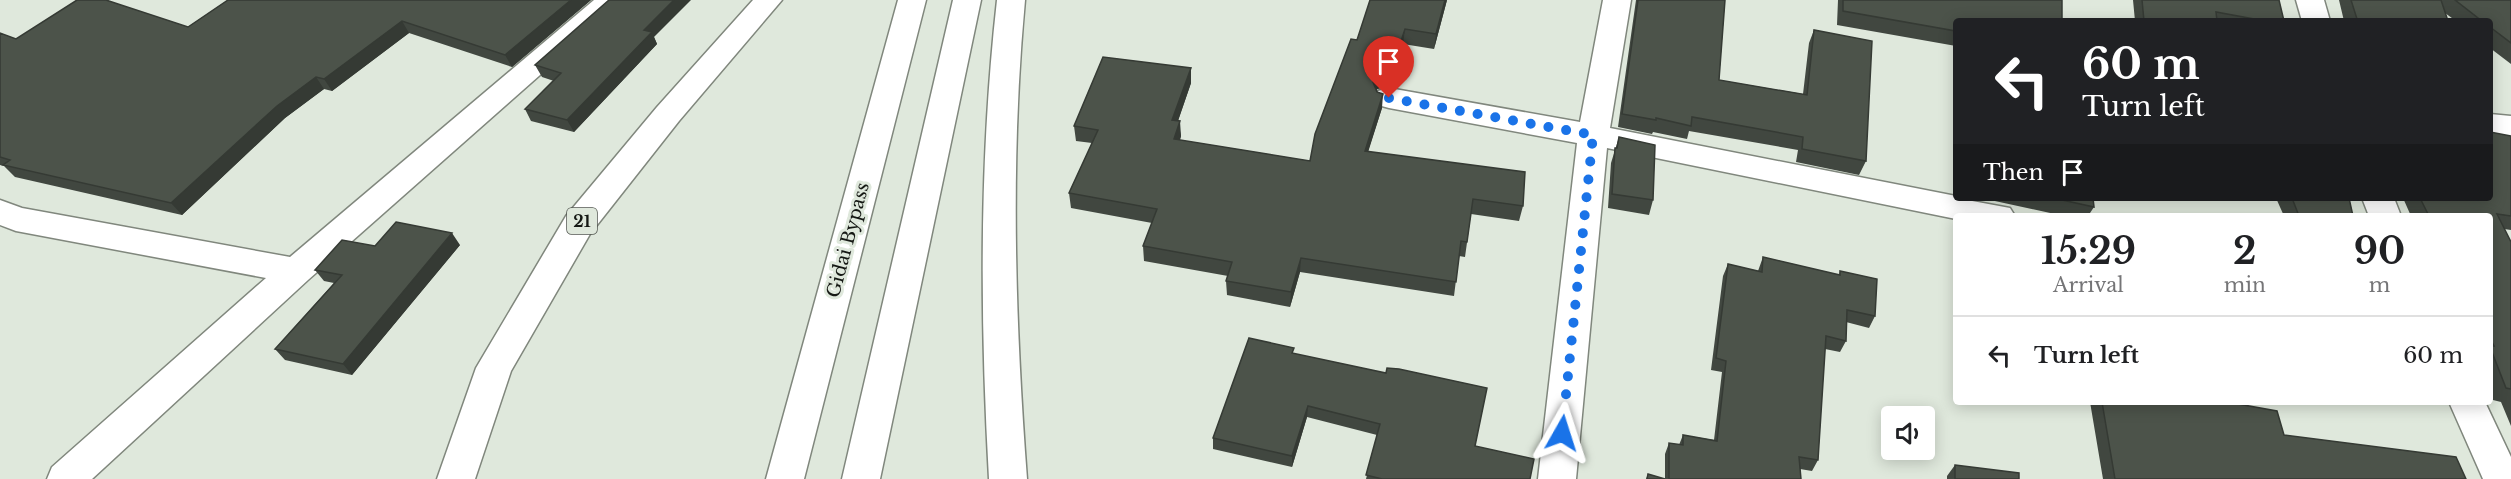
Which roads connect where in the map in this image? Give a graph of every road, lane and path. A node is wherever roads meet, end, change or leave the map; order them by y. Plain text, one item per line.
1 (611, 0) edge
2 (768, 0) edge
3 (912, 0) edge
4 (968, 0) edge
5 (1011, 0) edge
6 (1617, 0) edge
7 (2310, 0) edge
8 (2315, 18) edge
9 (1389, 98) dead end
10 (2493, 124) edge
11 (2511, 127) edge
12 (1593, 135) junction
13 (0, 212) edge
14 (1984, 213) edge
15 (296, 271) junction
16 (2468, 405) edge
17 (66, 479) edge
18 (456, 479) edge
19 (785, 479) edge
20 (861, 479) edge
21 (1008, 479) edge
22 (1557, 479) edge
23 (2502, 479) edge

1 - 15 main road
2 - 18 main road, 21
3 - 19 main road, Gidai Bypass
4 - 20 main road
5 - 21 main road
6 - 12 main road
7 - 8 main road
9 - 12 main road
10 - 11 main road
12 - 14 main road
12 - 22 main road
13 - 15 main road
15 - 17 main road
16 - 23 main road

